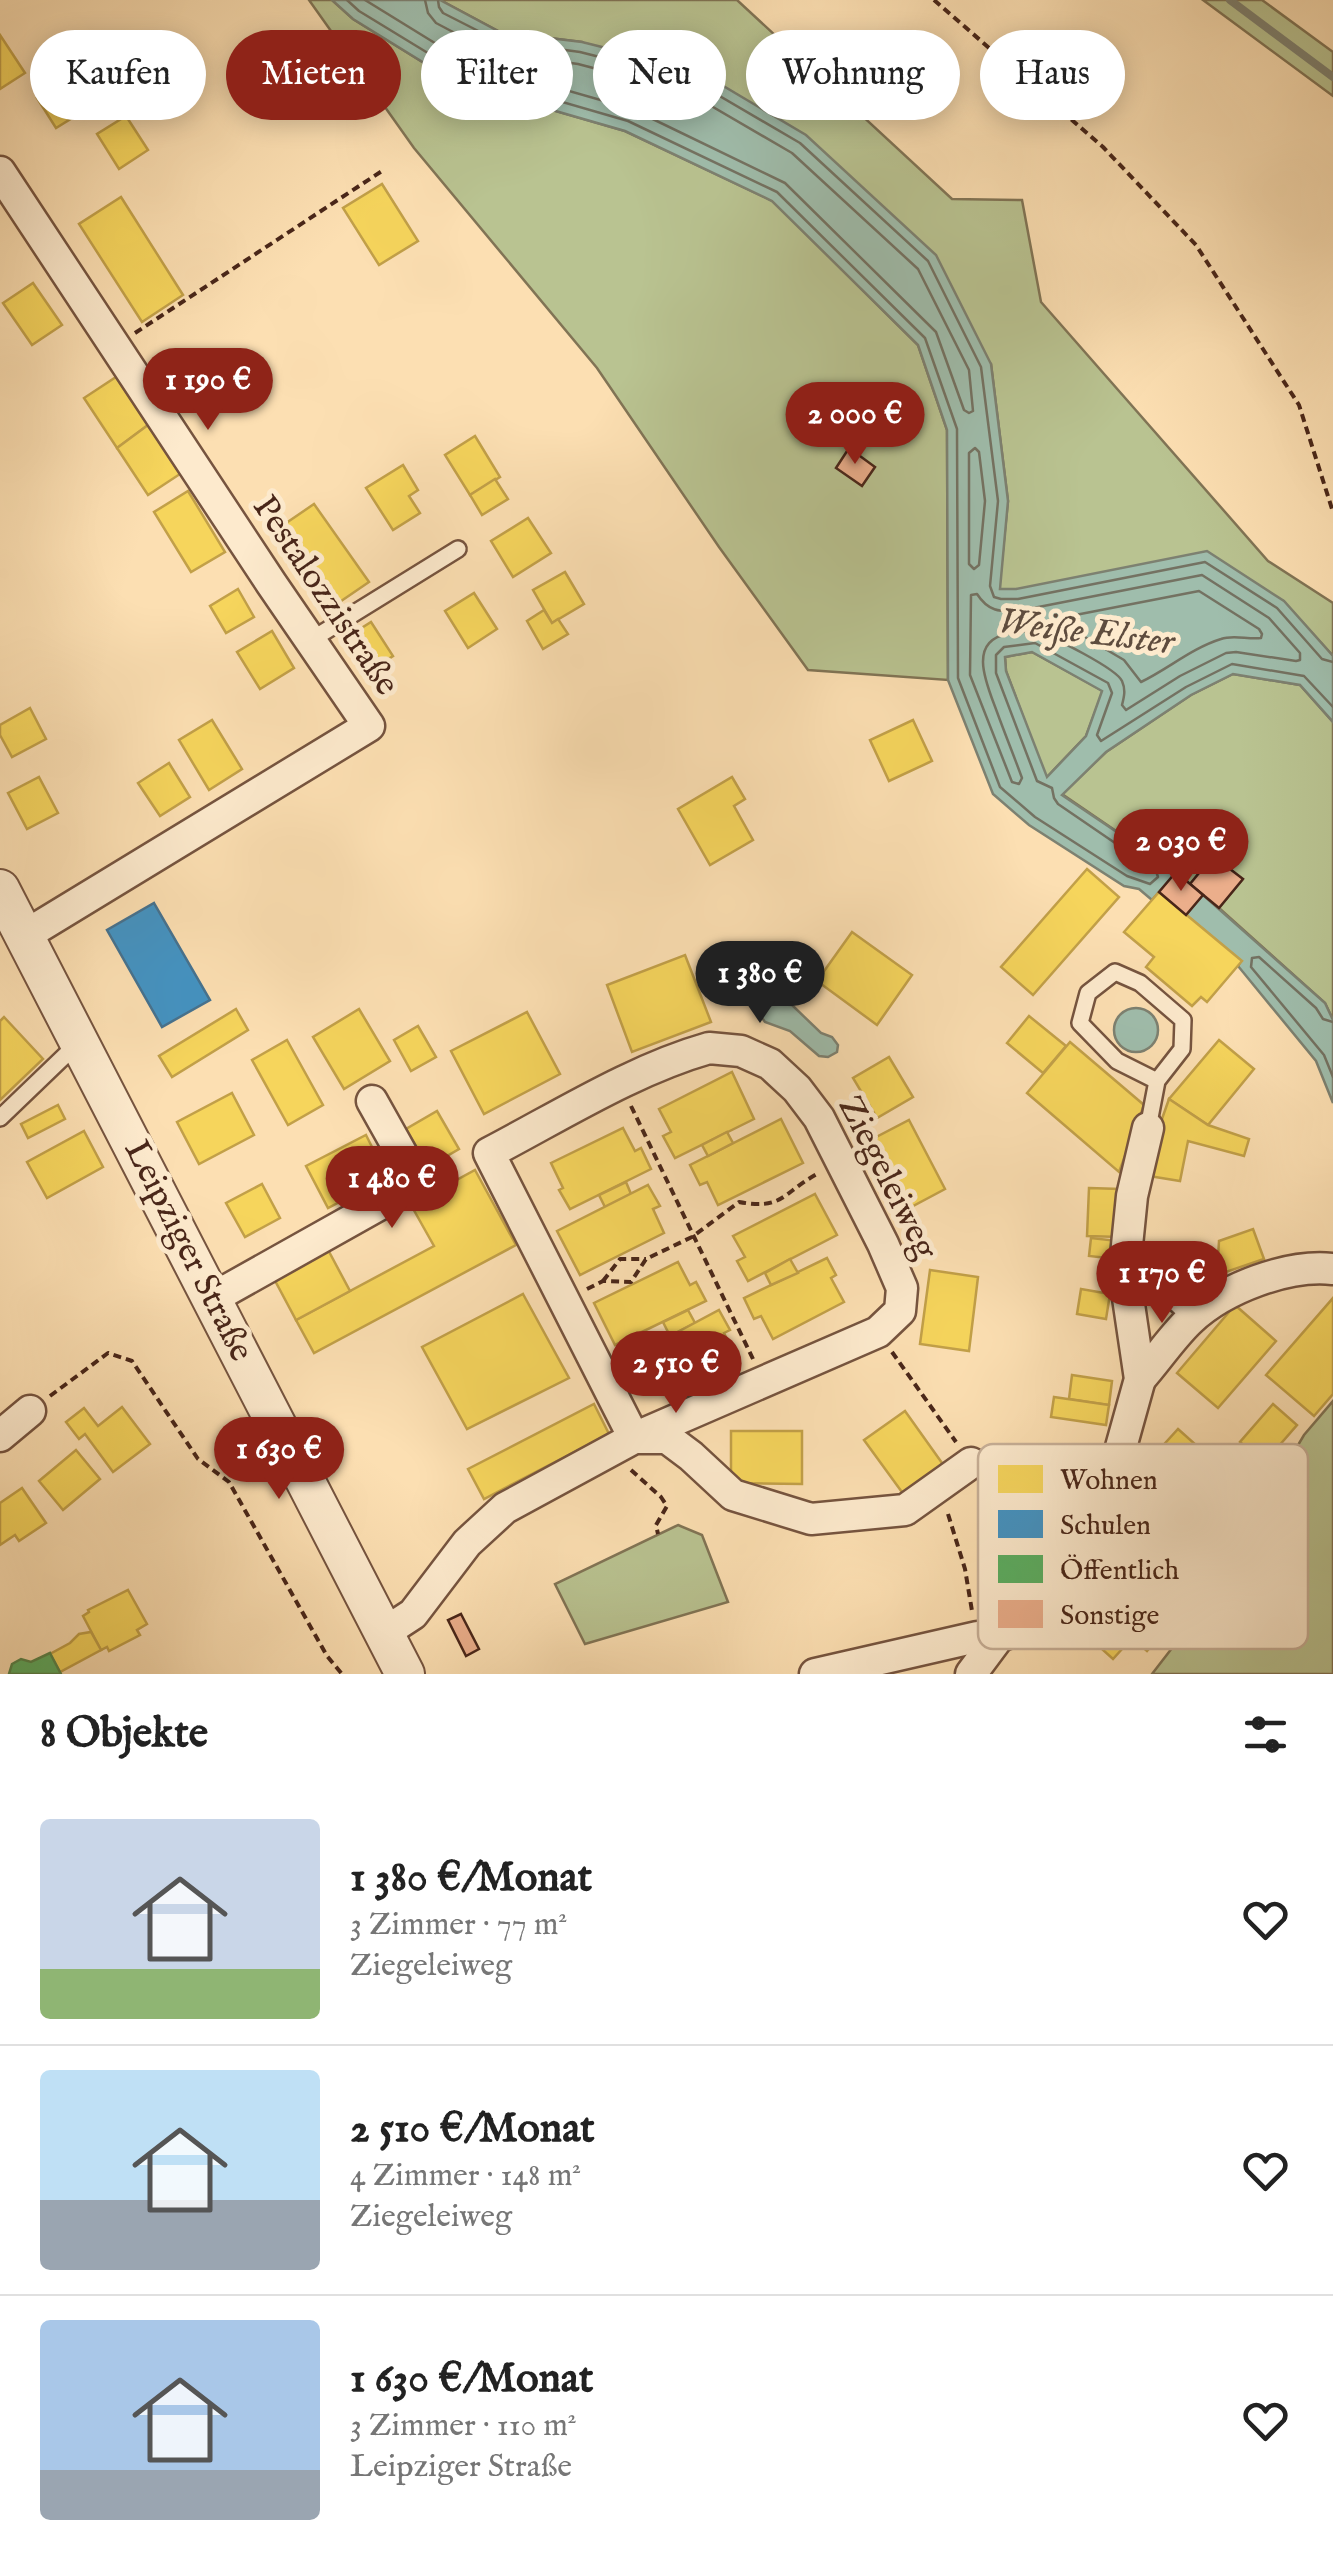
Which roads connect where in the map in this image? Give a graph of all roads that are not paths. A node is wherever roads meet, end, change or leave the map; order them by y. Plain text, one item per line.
1 (0, 172) edge
2 (11, 215) edge
3 (458, 549) dead end
4 (310, 640) junction
5 (0, 889) edge
6 (24, 936) junction
7 (80, 1042) junction
8 (1157, 1081) junction
9 (372, 1101) dead end
10 (0, 1118) edge
11 (1148, 1128) joint
12 (1333, 1269) edge
13 (1127, 1291) junction
14 (212, 1298) junction
15 (1191, 1319) junction
16 (1140, 1379) junction
17 (716, 1402) junction
18 (30, 1411) road end
19 (0, 1436) edge
20 (623, 1443) junction
21 (1122, 1444) edge
22 (691, 1456) junction
23 (971, 1463) road end
24 (384, 1633) junction
25 (978, 1640) edge
26 (982, 1649) edge
27 (405, 1674) edge
28 (815, 1674) edge
29 (972, 1674) edge

1 - 2 street, Pestalozzistraße
2 - 4 street, Pestalozzistraße
3 - 4 lane
4 - 6 street, Pestalozzistraße
5 - 6 street, Leipziger Straße
6 - 7 street, Leipziger Straße
7 - 10 lane
7 - 14 street, Leipziger Straße
8 - 8 lane
8 - 11 lane
9 - 14 street
11 - 13 street
12 - 15 street
13 - 15 lane
13 - 16 street
14 - 24 street, Leipziger Straße
15 - 16 street
16 - 21 street
17 - 20 street
17 - 20 street, Ziegeleiweg
17 - 22 street
18 - 19 street
20 - 22 street
20 - 24 street
22 - 23 street
24 - 27 street, Leipziger Straße
25 - 28 street
26 - 29 street

